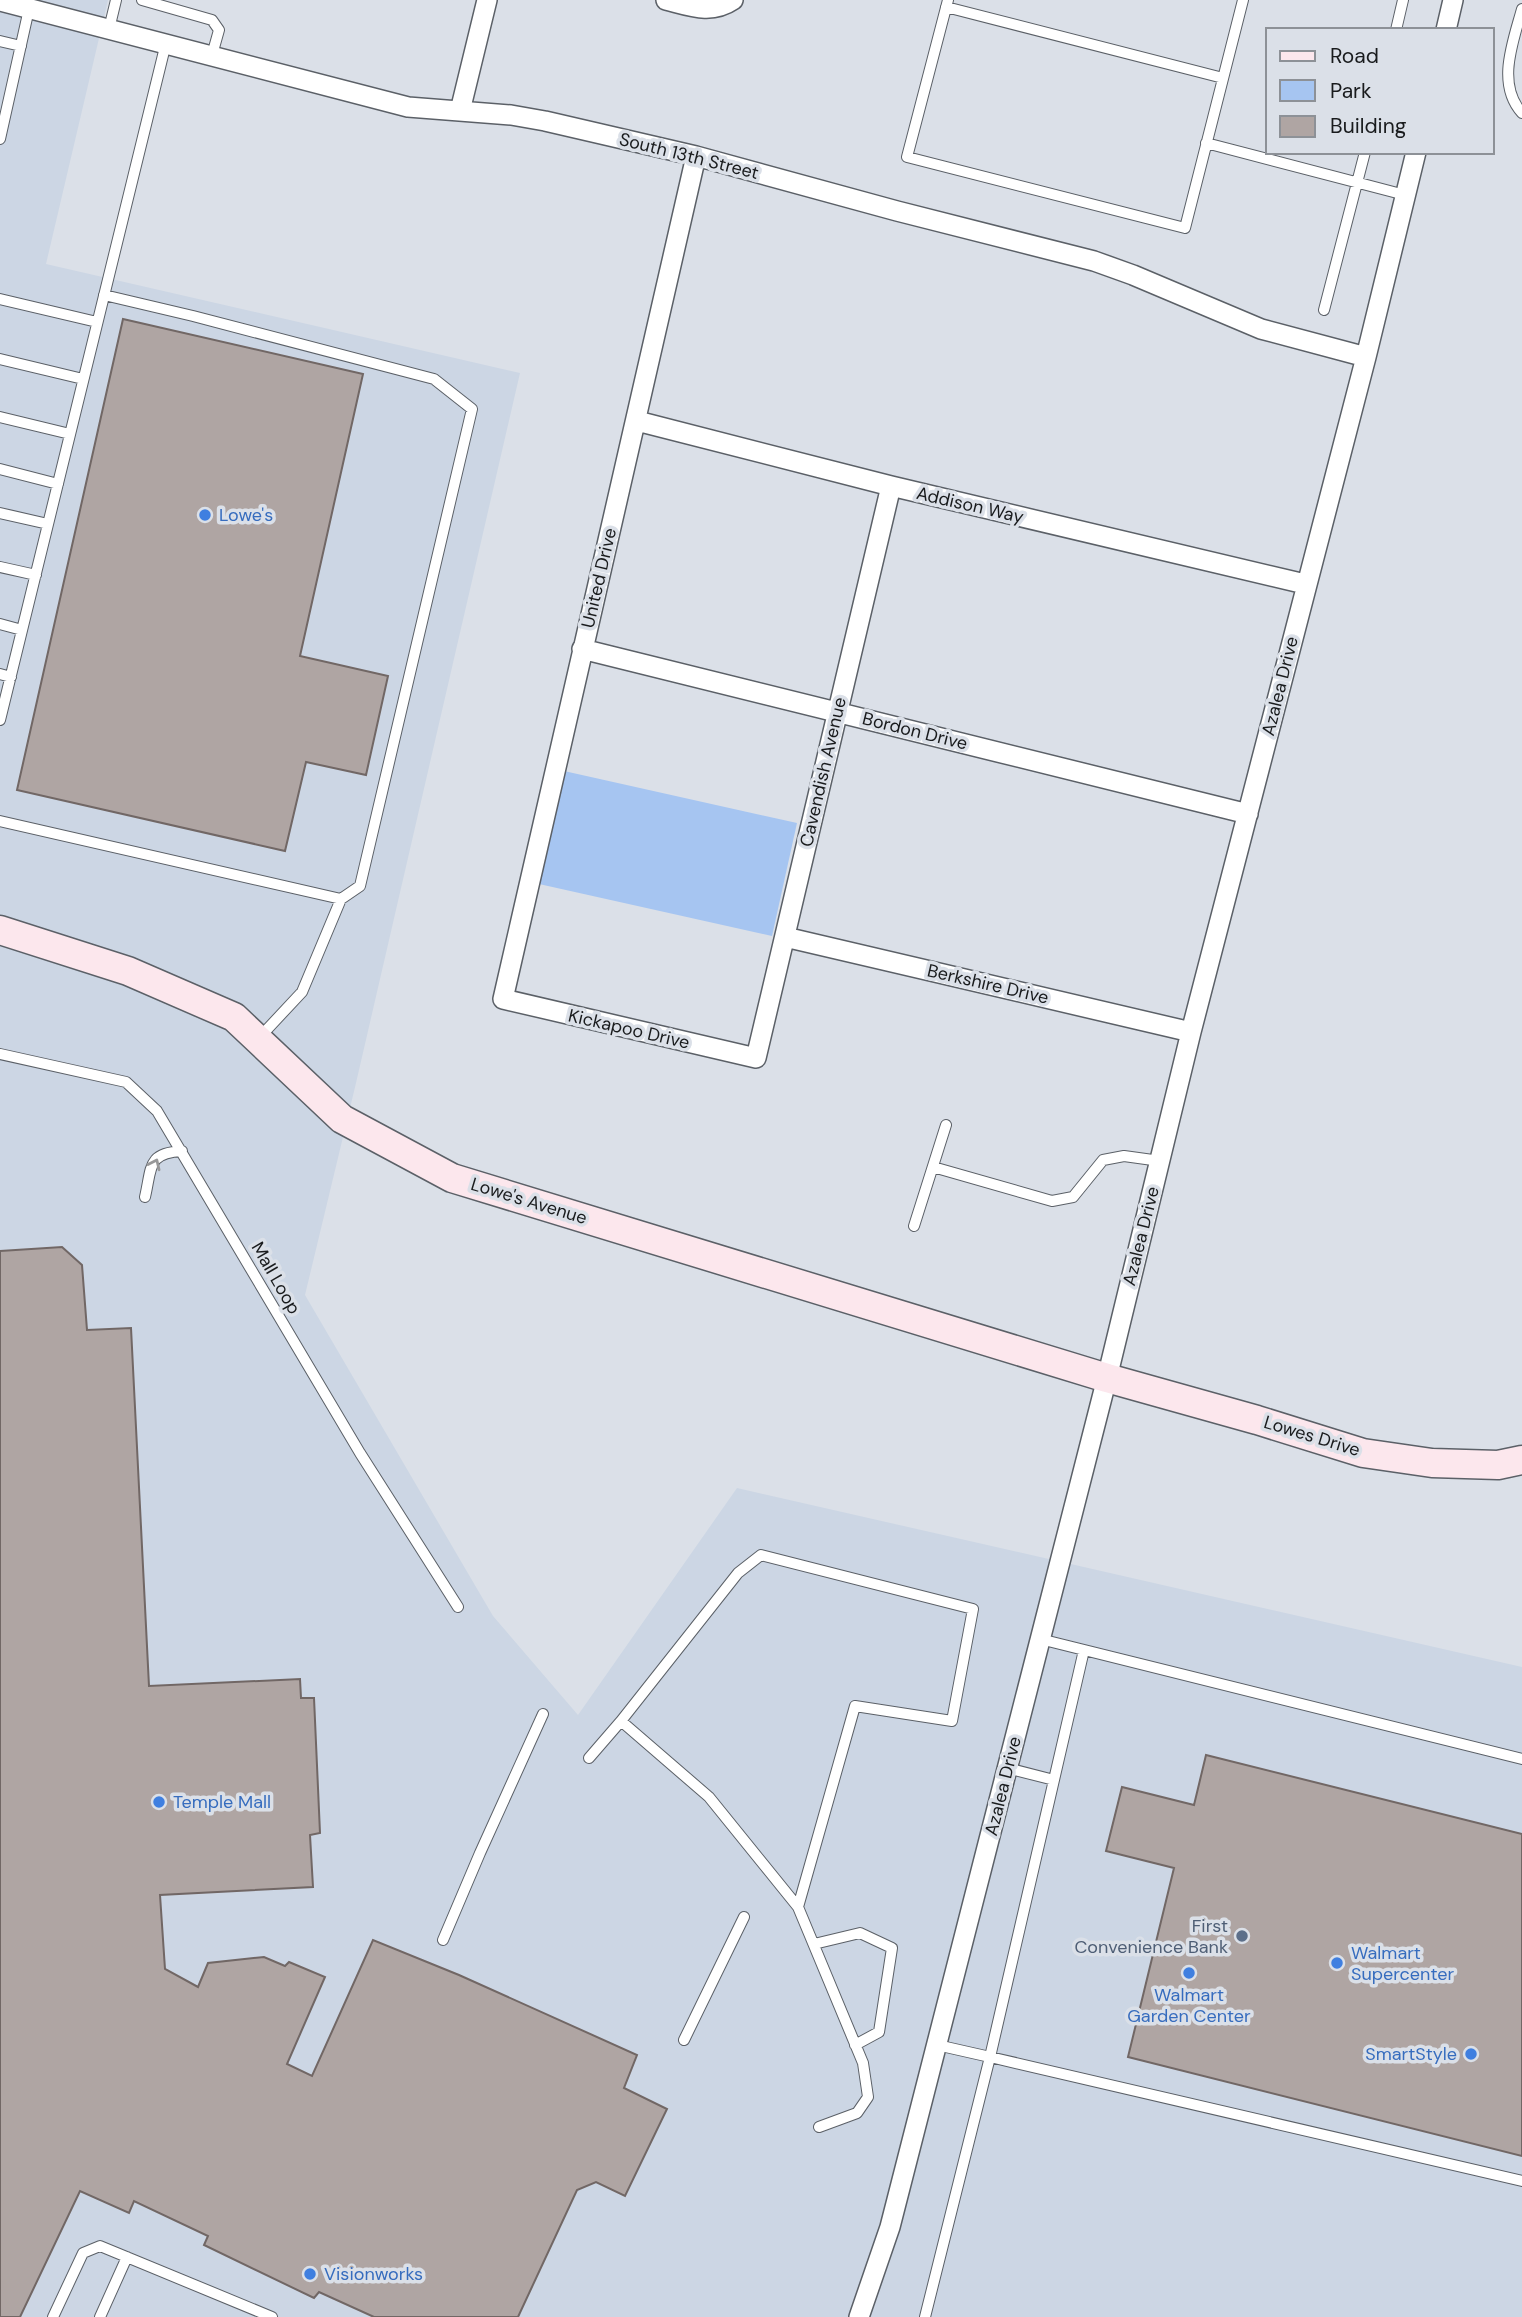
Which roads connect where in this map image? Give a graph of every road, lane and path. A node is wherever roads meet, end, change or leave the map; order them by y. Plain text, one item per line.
1 (116, 0) edge
2 (142, 0) edge
3 (487, 0) edge
4 (666, 0) edge
5 (733, 0) edge
6 (1243, 0) edge
7 (1403, 0) edge
8 (1453, 0) edge
9 (0, 1) edge
10 (947, 4) edge
11 (29, 9) junction
12 (1522, 9) edge
13 (1396, 28) edge
14 (1446, 28) edge
15 (109, 29) junction
16 (0, 41) edge
17 (166, 43) junction
18 (21, 46) junction
19 (212, 55) junction
20 (1223, 78) junction
21 (460, 111) junction
22 (1522, 113) edge
23 (0, 139) edge
24 (1206, 144) junction
25 (1364, 154) edge
26 (1415, 154) edge
27 (696, 156) junction
28 (1357, 183) junction
29 (1405, 195) junction
30 (104, 295) junction
31 (0, 299) edge
32 (1324, 310) dead end
33 (97, 322) junction
34 (1366, 357) junction
35 (0, 359) edge
36 (83, 379) junction
37 (0, 417) edge
38 (637, 421) junction
39 (70, 435) junction
40 (0, 469) edge
41 (58, 484) junction
42 (891, 486) junction
43 (0, 513) edge
44 (48, 524) junction
45 (0, 567) edge
46 (36, 575) junction
47 (1306, 584) junction
48 (0, 624) edge
49 (22, 630) junction
50 (582, 649) junction
51 (5, 676) edge
52 (836, 712) junction
53 (0, 720) edge
54 (1248, 814) junction
55 (0, 821) edge
56 (341, 899) junction
57 (0, 930) edge
58 (785, 937) junction
59 (503, 999) joint
60 (1191, 1032) junction
61 (258, 1039) junction
62 (0, 1055) edge
63 (756, 1058) joint
64 (946, 1125) dead end
65 (182, 1151) junction
66 (1160, 1161) junction
67 (933, 1167) junction
68 (145, 1197) dead end
69 (914, 1226) dead end
70 (1107, 1378) junction
71 (1522, 1460) edge
72 (458, 1607) dead end
73 (1040, 1639) junction
74 (1084, 1650) junction
75 (543, 1714) dead end
76 (621, 1721) junction
77 (589, 1758) dead end
78 (1522, 1759) edge
79 (1007, 1768) junction
80 (1054, 1780) junction
81 (798, 1907) junction
82 (744, 1917) dead end
83 (443, 1940) dead end
84 (814, 1944) junction
85 (684, 2040) dead end
86 (855, 2045) junction
87 (937, 2045) junction
88 (990, 2057) junction
89 (819, 2127) dead end
90 (1522, 2182) edge
91 (127, 2257) junction
92 (53, 2317) edge
93 (100, 2317) edge
94 (272, 2317) edge
95 (859, 2317) edge
96 (926, 2317) edge

1 - 15 lane
2 - 19 lane
3 - 21 street
4 - 5 street
6 - 20 lane
7 - 13 lane
8 - 14 street
9 - 11 street, South 13th Street
10 - 20 lane
10 - 24 lane
11 - 15 street, South 13th Street
11 - 18 lane
12 - 22 lane
15 - 17 street, South 13th Street
16 - 18 lane
17 - 19 street, South 13th Street
17 - 30 lane
18 - 23 lane
19 - 21 street, South 13th Street
20 - 24 lane
21 - 27 street, South 13th Street
24 - 28 lane
25 - 28 lane
26 - 29 street, Azalea Drive
27 - 34 street, South 13th Street
27 - 38 street, United Drive
28 - 29 lane
28 - 32 lane
29 - 34 street, Azalea Drive
30 - 33 lane
30 - 56 lane
31 - 33 lane
33 - 36 lane
34 - 47 street, Azalea Drive
35 - 36 lane
36 - 39 lane
37 - 39 lane
38 - 42 street, Addison Way
38 - 50 street, United Drive
39 - 41 lane
40 - 41 lane
41 - 44 lane
42 - 47 street, Addison Way
42 - 52 street, Cavendish Avenue
43 - 44 lane
44 - 46 lane
45 - 46 lane
46 - 49 lane
47 - 54 street, Azalea Drive
48 - 49 lane
49 - 51 lane
50 - 52 street, Bordon Drive
50 - 59 street, United Drive
51 - 53 lane
52 - 54 street, Bordon Drive
52 - 58 street, Cavendish Avenue
54 - 60 street, Azalea Drive
55 - 56 lane
56 - 61 lane
57 - 61 street, Lowe's Avenue
58 - 60 street, Berkshire Drive
58 - 63 street, Cavendish Avenue
59 - 63 street, Kickapoo Drive
60 - 66 street, Azalea Drive
61 - 70 street, Lowe's Avenue
62 - 65 lane, Mall Loop
64 - 67 lane
68 -> 65 lane
65 - 72 lane, Mall Loop
66 - 67 lane
66 - 70 street, Azalea Drive
67 - 69 lane
70 - 71 street, Lowes Drive
70 - 73 street, Azalea Drive
73 - 74 lane
73 - 79 street, Azalea Drive
74 - 78 lane
74 - 80 lane
75 - 83 lane
76 - 77 lane
76 - 81 lane
76 - 81 lane
79 - 80 lane
79 - 87 street, Azalea Drive
80 - 88 lane
81 - 84 lane
82 - 85 lane
84 - 86 lane
84 - 86 lane
86 - 89 lane
87 - 88 lane
87 - 95 street, Azalea Drive
88 - 90 lane
88 - 96 lane
91 - 92 lane
91 - 93 lane
91 - 94 lane

